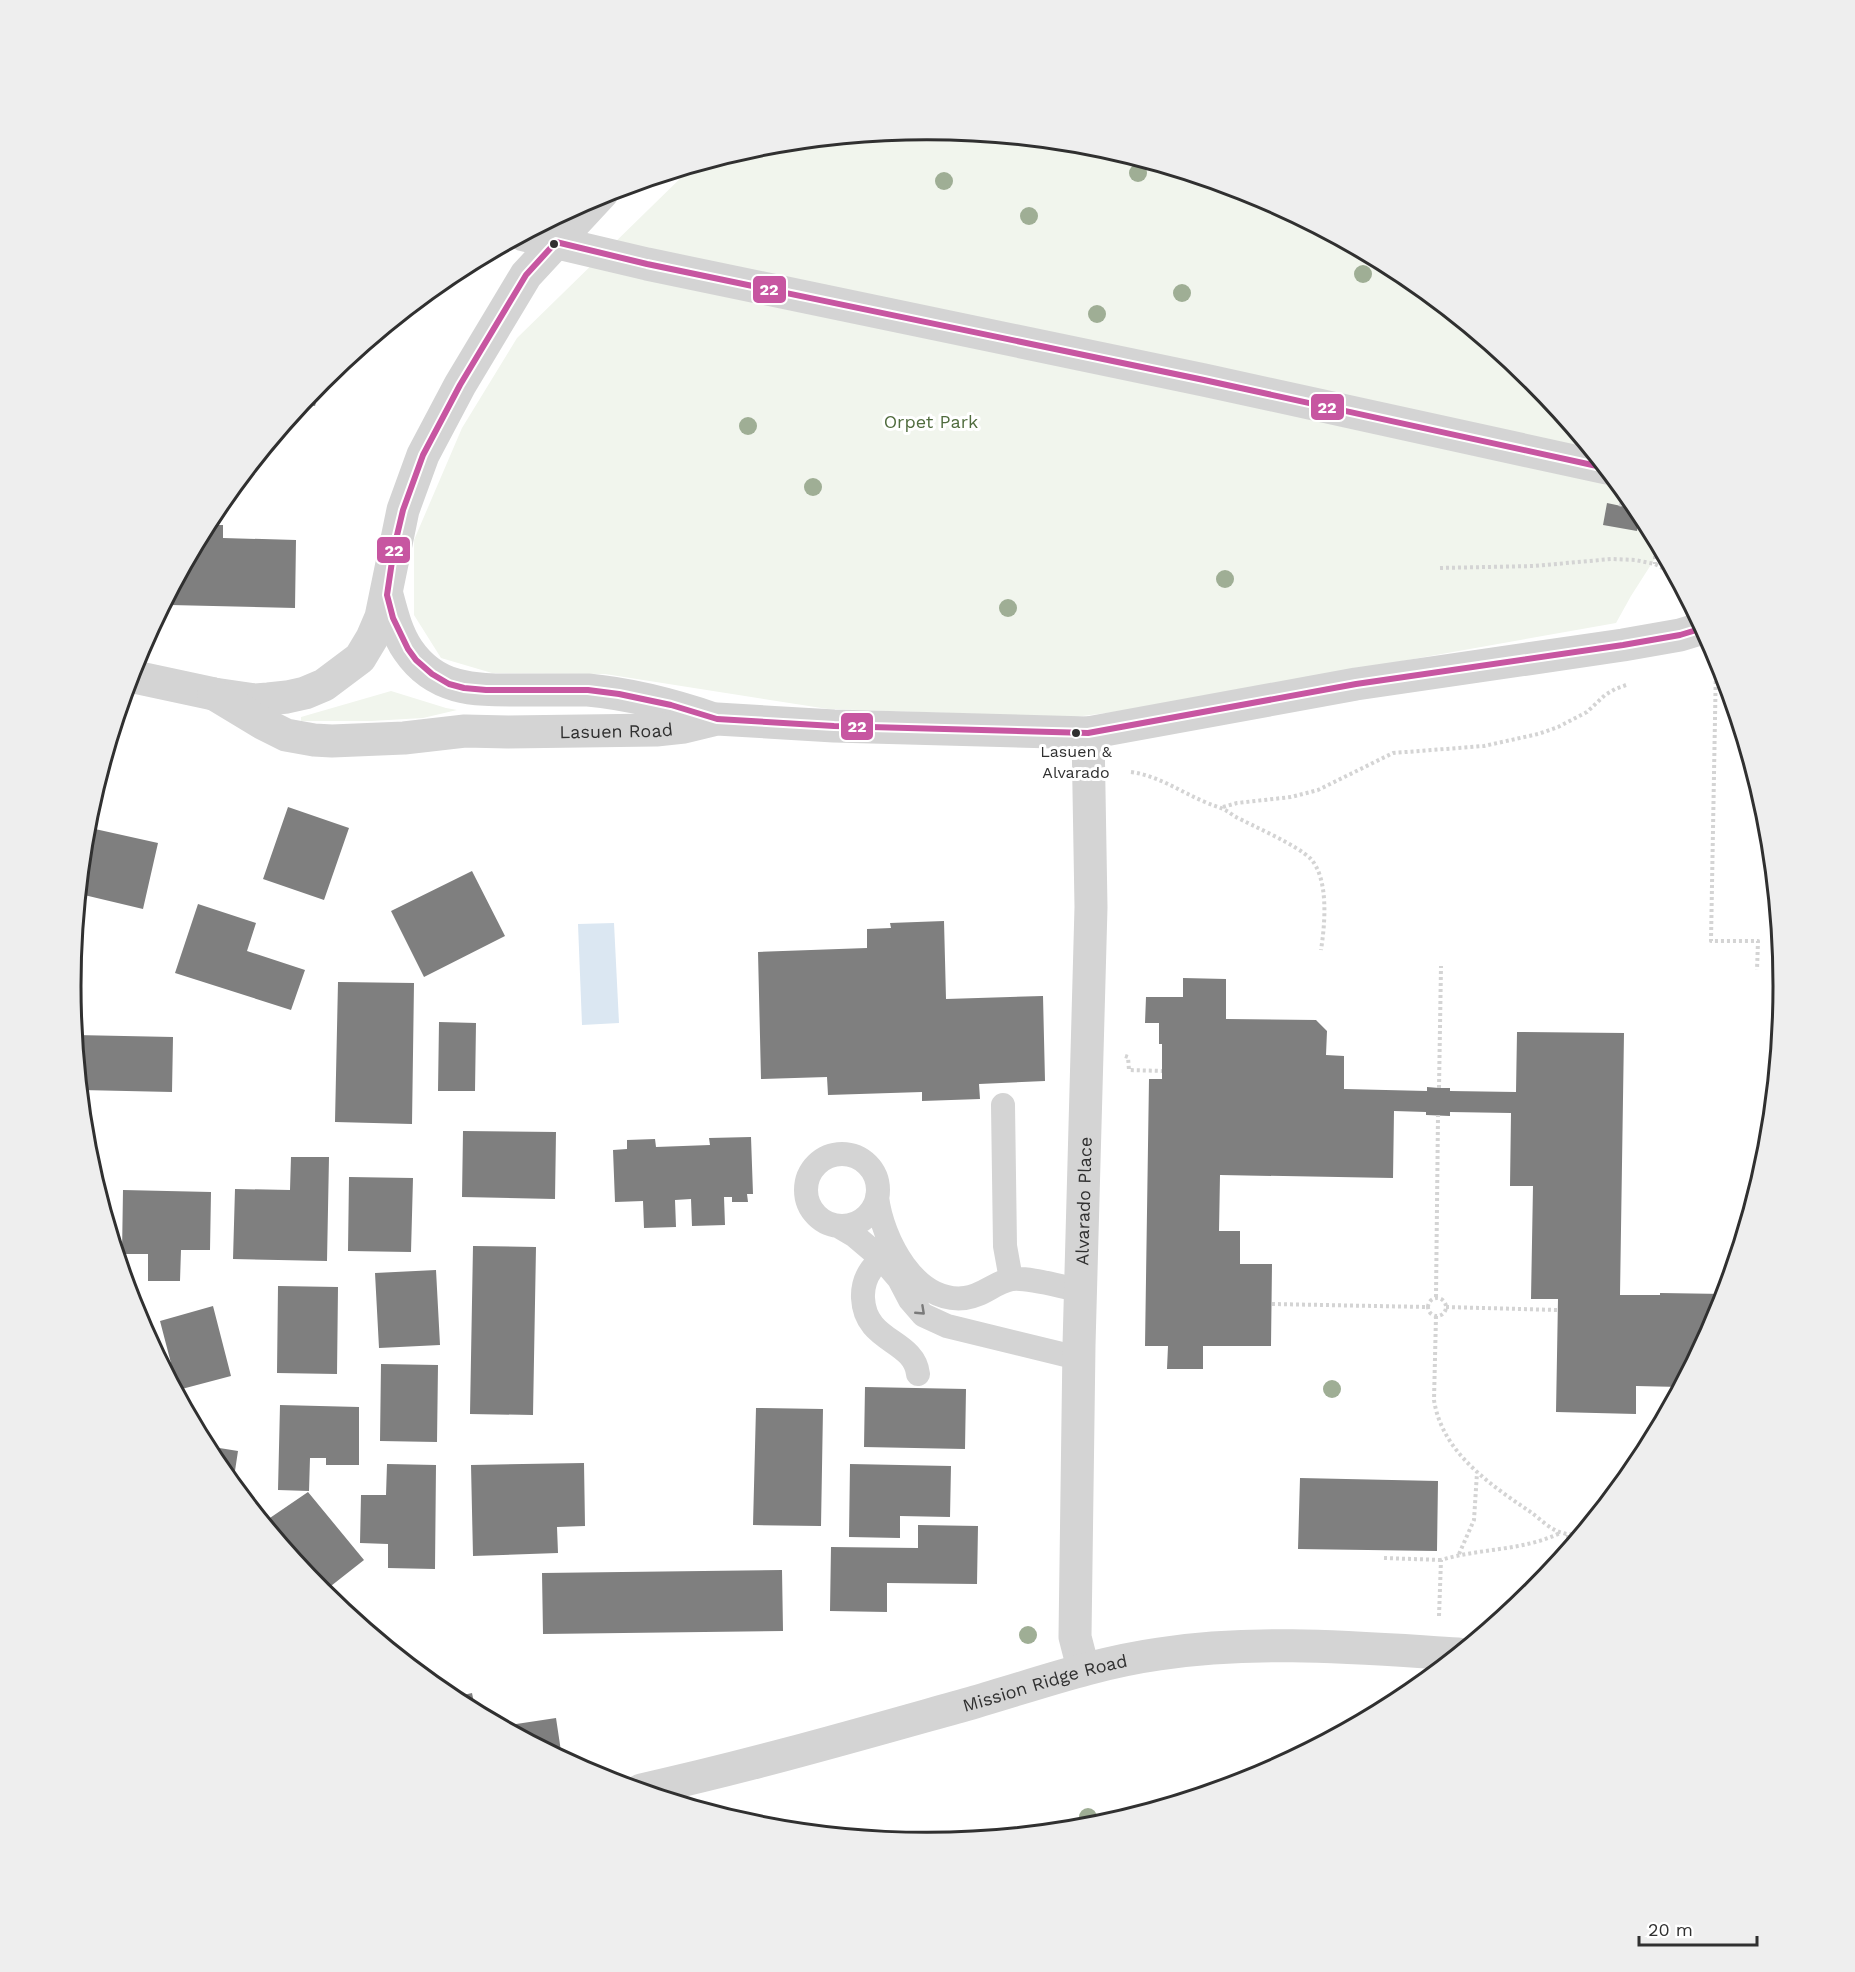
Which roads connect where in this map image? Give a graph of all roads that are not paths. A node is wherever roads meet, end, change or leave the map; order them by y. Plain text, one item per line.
1 (583, 214) edge
2 (534, 237) edge
3 (556, 242) junction
4 (1595, 466) edge
5 (387, 595) junction
6 (1696, 631) edge
7 (139, 678) edge
8 (214, 694) junction
9 (717, 719) junction
10 (1088, 733) junction
11 (1004, 1105) dead end
12 (877, 1197) junction
13 (838, 1226) junction
14 (887, 1253) junction
15 (1011, 1279) junction
16 (1080, 1290) junction
17 (1078, 1358) junction
18 (918, 1374) dead end
19 (1449, 1653) edge
20 (1083, 1668) junction
21 (653, 1787) edge

1 - 3 street, Lasuen Road
2 - 3 street
3 - 4 street
3 - 5 street, Lasuen Road
5 - 8 street, Lasuen Road
5 - 9 street
6 - 10 street, Lasuen Road
7 - 8 street, Lasuen Road
8 - 9 street, Lasuen Road
9 - 10 street, Lasuen Road
10 - 16 street, Alvarado Place
11 - 15 lane
12 - 13 lane
12 - 13 lane
12 - 14 lane
13 - 14 lane
14 - 15 lane
14 -> 17 lane
14 - 18 lane
15 - 16 lane
16 - 17 street, Alvarado Place
17 - 20 street, Alvarado Place
19 - 20 street, Mission Ridge Road
20 - 21 street, Mission Ridge Road

